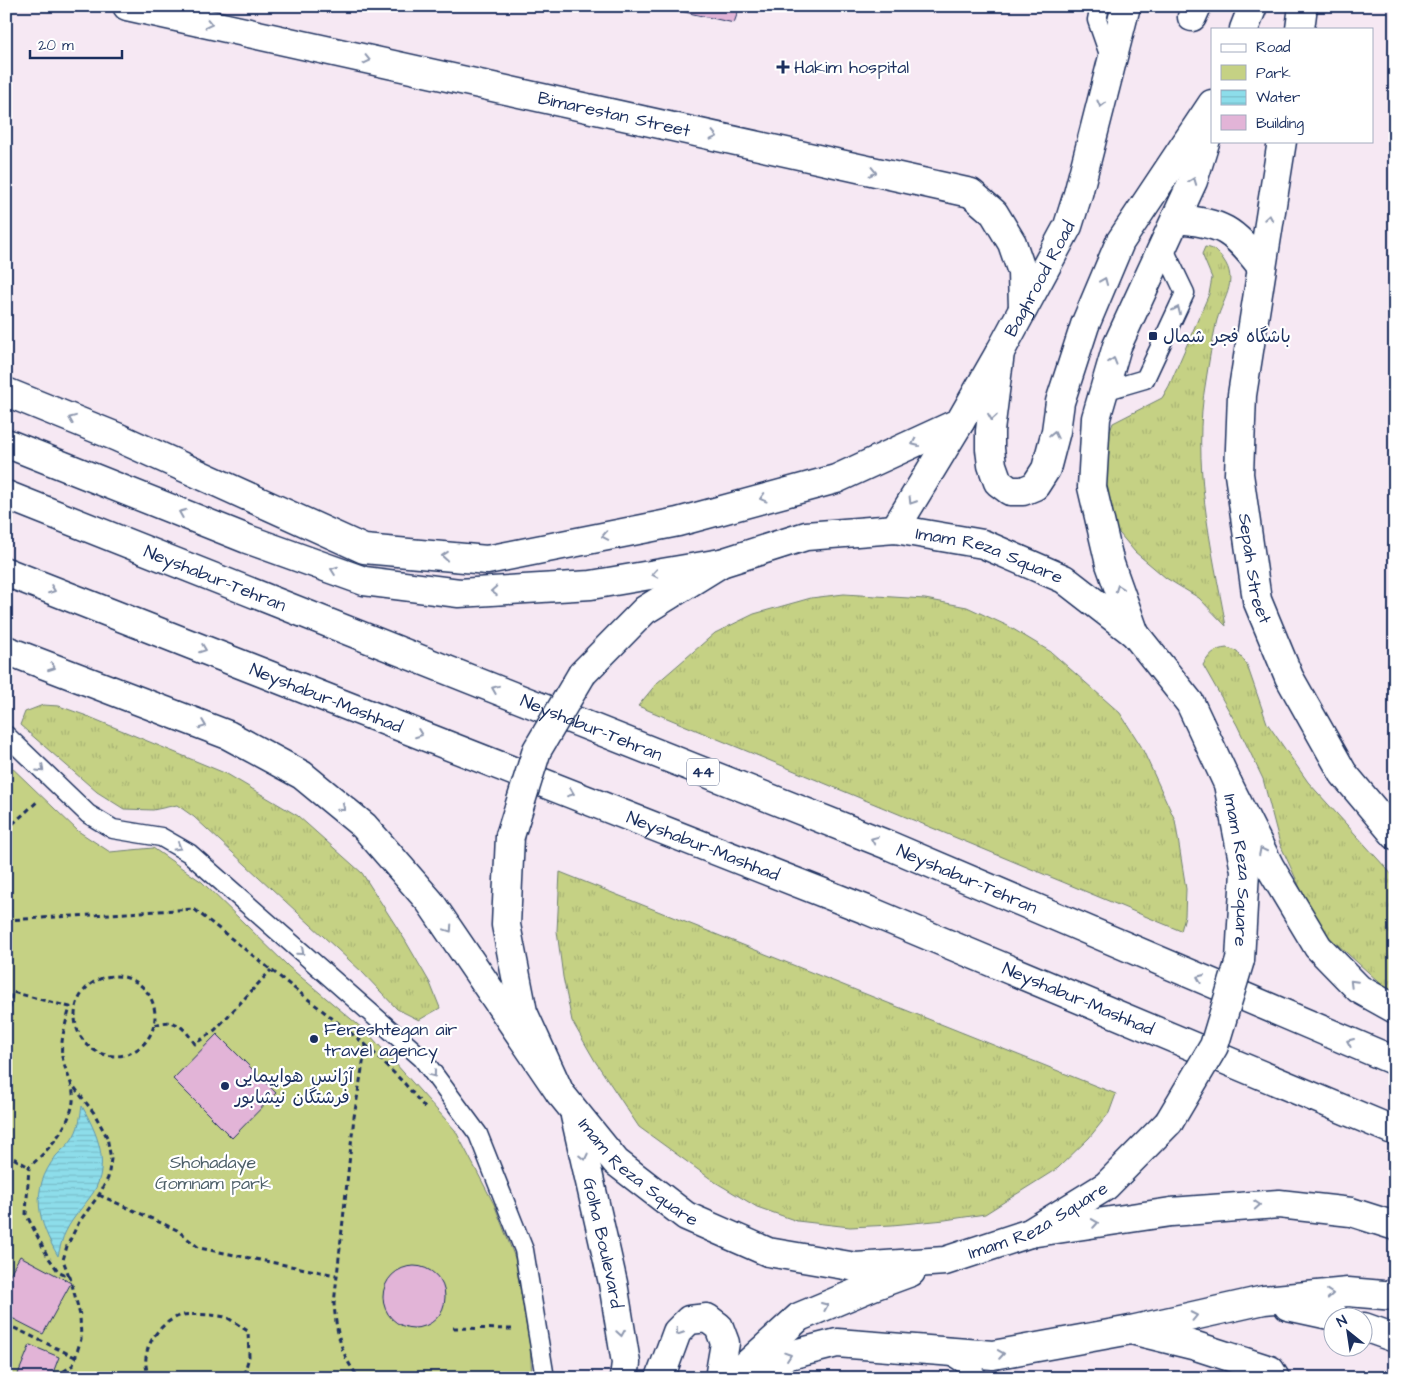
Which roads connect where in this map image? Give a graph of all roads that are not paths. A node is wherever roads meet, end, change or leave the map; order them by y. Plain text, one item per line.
1 (127, 6) edge
2 (1100, 6) edge
3 (1126, 6) edge
4 (1253, 6) edge
5 (1303, 6) edge
6 (1244, 28) edge
7 (1300, 28) edge
8 (1112, 62) junction
9 (1211, 106) edge
10 (1211, 123) edge
11 (1282, 142) edge
12 (1176, 219) junction
13 (1163, 247) junction
14 (1261, 266) junction
15 (1023, 309) junction
16 (1000, 352) junction
17 (1104, 391) junction
18 (6, 392) edge
19 (960, 422) junction
20 (6, 443) edge
21 (6, 495) edge
22 (895, 529) junction
23 (721, 563) junction
24 (6, 572) edge
25 (1135, 634) junction
26 (6, 650) edge
27 (6, 735) edge
28 (1228, 784) junction
29 (1395, 835) edge
30 (1395, 1009) edge
31 (1395, 1061) edge
32 (567, 1101) junction
33 (1395, 1131) edge
34 (1395, 1226) edge
35 (1030, 1233) junction
36 (945, 1260) junction
37 (1395, 1296) edge
38 (1264, 1300) junction
39 (1324, 1314) edge
40 (1131, 1330) junction
41 (1374, 1331) edge
42 (1395, 1338) edge
43 (945, 1352) junction
44 (545, 1378) edge
45 (624, 1378) edge
46 (660, 1378) edge
47 (719, 1378) edge
48 (732, 1378) edge
49 (744, 1378) edge
50 (978, 1378) edge
51 (1276, 1378) edge

1 -> 15 main road, Bimarestan Street
2 - 8 lane
3 - 8 main road, Baghrood Road
4 - 6 main road
5 - 7 main road
8 -> 15 main road, Baghrood Road
16 -> 9 main road
12 -> 10 main road
14 -> 11 main road, Sepah Street
12 - 13 main road
12 - 14 main road
17 -> 13 main road
17 -> 13 lane
14 - 29 main road, Sepah Street
15 - 16 main road, Baghrood Road
16 - 19 main road, Baghrood Road
25 -> 17 main road
19 -> 18 main road
19 -> 22 main road, Baghrood Road
23 -> 20 main road
31 -> 21 main road, Neyshabur-Tehran / 44
22 - 23 main road, Imam Reza Square
22 - 25 main road, Imam Reza Square
23 - 32 main road, Imam Reza Square, bridge
24 -> 33 main road, Neyshabur-Mashhad
25 - 28 main road, Imam Reza Square
26 -> 32 main road
27 -> 44 lane
30 -> 28 main road
28 - 35 main road, Imam Reza Square, bridge
32 - 36 main road, Imam Reza Square
32 -> 45 main road, Golha Boulevard
35 -> 34 main road
35 - 36 main road, Imam Reza Square
48 -> 36 main road
38 -> 37 main road
38 - 39 main road
40 -> 38 main road
43 -> 40 main road
40 - 51 main road
41 - 42 main road
49 -> 43 main road
43 - 50 lane
47 -> 46 main road

